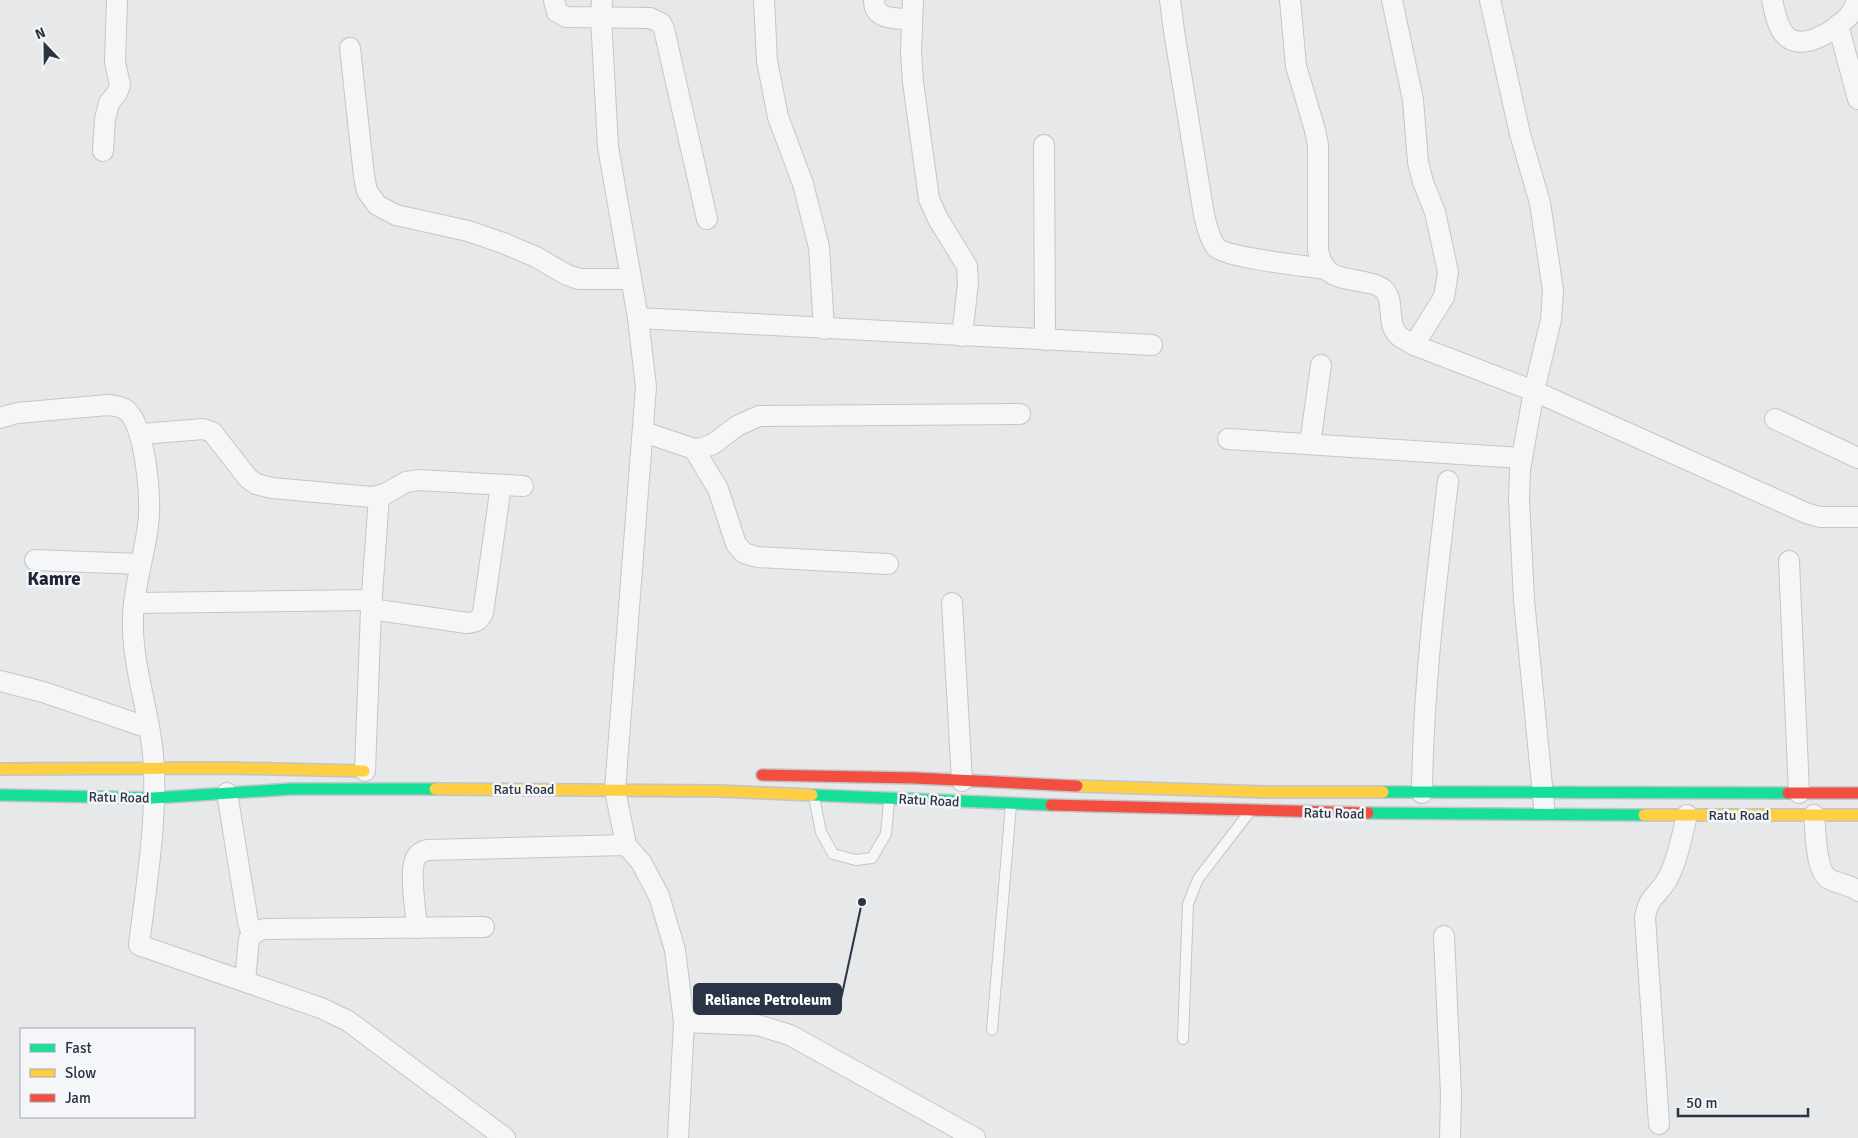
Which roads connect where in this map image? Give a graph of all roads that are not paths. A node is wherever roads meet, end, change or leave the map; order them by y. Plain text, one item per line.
1 (117, 0) edge
2 (554, 0) edge
3 (764, 0) edge
4 (874, 0) edge
5 (1170, 0) edge
6 (1290, 0) edge
7 (1392, 0) edge
8 (1490, 0) edge
9 (1772, 0) edge
10 (1858, 0) edge
11 (602, 8) edge
12 (913, 10) edge
13 (1838, 25) junction
14 (350, 48) dead end
15 (1858, 99) edge
16 (1044, 145) dead end
17 (103, 151) dead end
18 (707, 219) dead end
19 (1325, 269) junction
20 (631, 279) junction
21 (638, 318) junction
22 (824, 329) junction
23 (962, 336) junction
24 (1045, 340) junction
25 (1152, 345) dead end
26 (1414, 345) junction
27 (1321, 365) dead end
28 (1534, 391) junction
29 (1020, 414) dead end
30 (0, 418) edge
31 (1775, 419) dead end
32 (644, 432) junction
33 (141, 434) junction
34 (1228, 439) dead end
35 (1310, 444) junction
36 (694, 449) junction
37 (1522, 458) junction
38 (1858, 458) edge
39 (1448, 481) dead end
40 (501, 485) junction
41 (523, 486) dead end
42 (379, 496) junction
43 (1858, 517) edge
44 (35, 560) dead end
45 (1789, 561) dead end
46 (140, 564) junction
47 (888, 564) dead end
48 (134, 603) junction
49 (952, 603) dead end
50 (372, 605) junction
51 (0, 681) edge
52 (149, 728) junction
53 (0, 769) edge
54 (154, 770) junction
55 (370, 771) joint
56 (754, 775) dead end
57 (812, 776) junction
58 (616, 777) junction
59 (894, 778) junction
60 (962, 781) junction
61 (1543, 791) junction
62 (1422, 793) junction
63 (1798, 793) junction
64 (1858, 793) edge
65 (227, 794) junction
66 (0, 795) edge
67 (814, 795) junction
68 (153, 798) junction
69 (889, 799) junction
70 (1011, 804) junction
71 (1251, 811) junction
72 (1544, 814) junction
73 (1688, 815) junction
74 (1814, 815) junction
75 (1858, 815) edge
76 (626, 845) junction
77 (1858, 891) edge
78 (417, 928) junction
79 (484, 928) dead end
80 (252, 935) junction
81 (1444, 936) dead end
82 (245, 980) junction
83 (684, 1022) junction
84 (992, 1030) dead end
85 (1183, 1039) dead end
86 (1659, 1124) dead end
87 (505, 1138) edge
88 (678, 1138) edge
89 (975, 1138) edge
90 (1450, 1138) edge

1 - 17 street
2 - 11 street
3 - 22 street
4 - 12 street
5 - 19 street
6 - 19 street
7 - 26 street
8 - 28 street
9 - 13 street
10 - 13 street
11 - 18 street
11 - 20 street
12 - 23 street
13 - 15 street
14 - 20 street
16 - 24 street
19 - 26 street
20 - 21 street
21 - 22 street
21 - 32 street
22 - 23 street
23 - 24 street
24 - 25 street
26 - 28 street
27 - 35 street
28 - 37 street
28 - 43 street
29 - 36 street
30 - 33 street
31 - 38 street
32 - 36 street
32 - 58 street
33 - 42 street
33 - 46 street
34 - 35 street
35 - 37 street
36 - 47 street
37 - 61 street
39 - 62 street
40 - 41 street
40 - 42 street
40 - 50 street
42 - 50 street
44 - 46 street
45 - 63 street
46 - 48 street
48 - 50 street
48 - 52 street
49 - 60 street
50 - 55 street
51 - 52 street
52 - 54 street
53 - 54 main road, Ratu Road
54 - 55 main road, Ratu Road
54 - 68 street
56 - 57 main road, Ratu Road
57 - 59 main road, Ratu Road
57 - 67 lane
58 - 65 main road, Ratu Road
58 - 67 main road, Ratu Road
58 - 76 street
59 - 60 main road, Ratu Road
59 - 69 lane
60 - 62 main road, Ratu Road
61 - 62 main road, Ratu Road
61 - 63 main road, Ratu Road
61 - 72 street
63 - 64 main road, Ratu Road
65 - 68 main road, Ratu Road
65 - 80 street
66 - 68 main road, Ratu Road
67 - 69 main road, Ratu Road
67 - 69 lane
68 - 82 street
69 - 70 main road, Ratu Road
70 - 71 main road, Ratu Road
70 - 84 lane
71 - 72 main road, Ratu Road
71 - 85 lane
72 - 73 main road, Ratu Road
73 - 74 main road, Ratu Road
73 - 86 street
74 - 75 main road, Ratu Road
74 - 77 street
76 - 78 street
76 - 83 street
78 - 79 street
78 - 80 street
80 - 82 street
81 - 90 street
82 - 87 street
83 - 88 street
83 - 89 street

